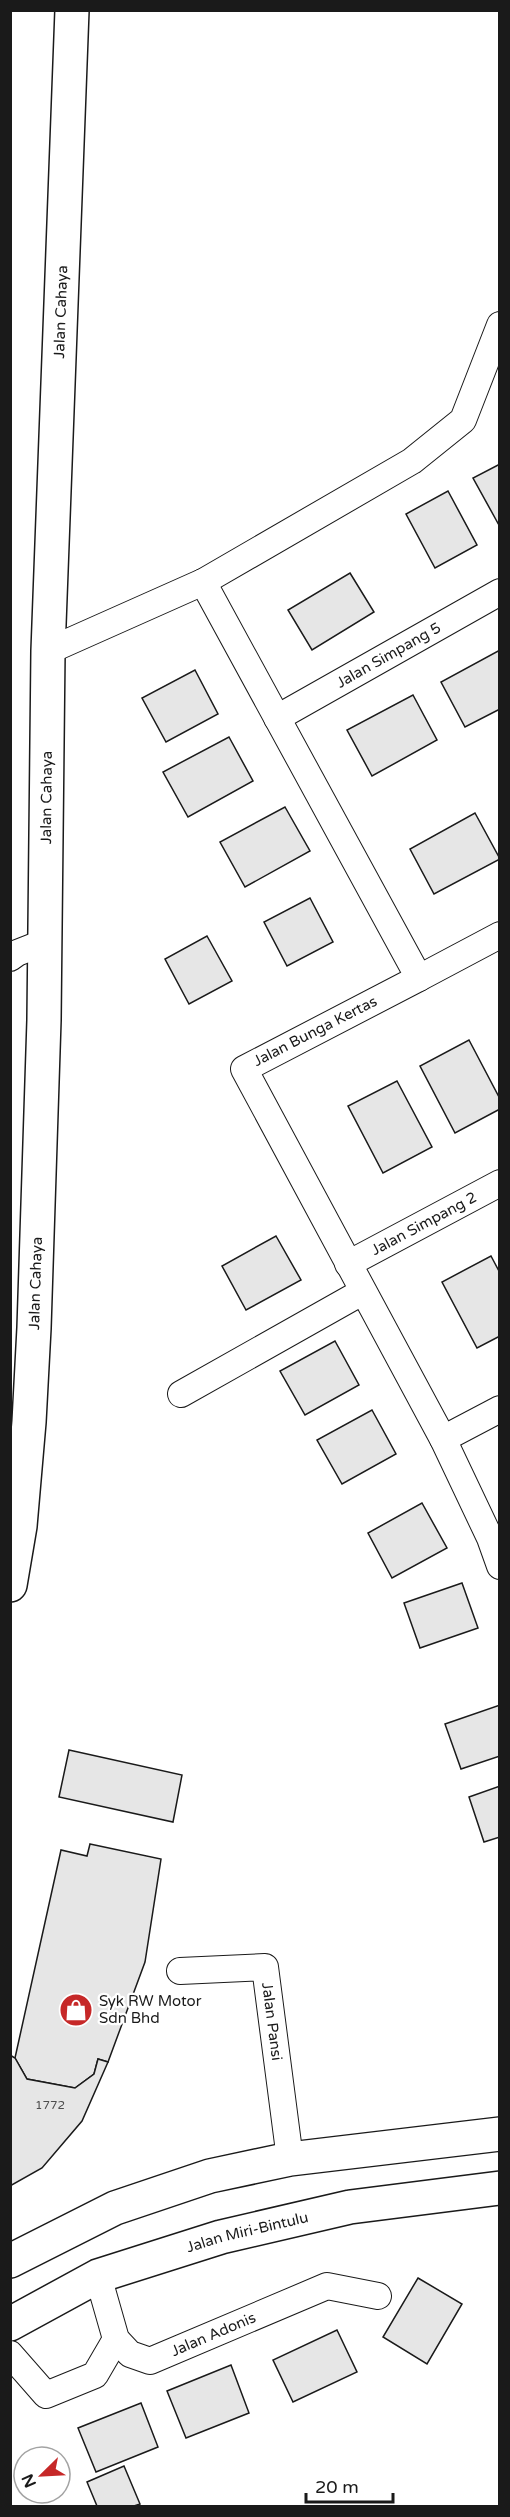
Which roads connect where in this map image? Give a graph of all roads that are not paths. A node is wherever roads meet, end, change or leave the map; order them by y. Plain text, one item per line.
1 (72, 10) edge
2 (500, 325) edge
3 (204, 582) junction
4 (500, 592) edge
5 (48, 651) junction
6 (277, 718) junction
7 (500, 935) edge
8 (45, 942) junction
9 (10, 958) edge
10 (419, 978) junction
11 (500, 1183) edge
12 (348, 1264) junction
13 (362, 1292) junction
14 (181, 1394) dead end
15 (500, 1409) edge
16 (443, 1439) junction
17 (500, 1566) edge
18 (10, 1585) edge
19 (180, 1971) dead end
20 (500, 2134) edge
21 (290, 2159) junction
22 (500, 2188) edge
23 (10, 2262) edge
24 (98, 2276) junction
25 (378, 2296) dead end
26 (10, 2324) edge
27 (116, 2339) junction
28 (10, 2354) edge

1 - 5 main road, Jalan Cahaya
2 - 3 street
3 - 5 street
3 - 6 street
4 - 6 street, Jalan Simpang 5
5 - 8 main road, Jalan Cahaya
6 - 10 street
7 - 10 street
8 - 9 street
8 - 18 main road, Jalan Cahaya
10 - 12 street, Jalan Bunga Kertas
11 - 12 street, Jalan Simpang 2
12 - 13 street, Jalan Bunga Kertas
13 - 14 street
13 - 16 street, Jalan Bunga Kertas
15 - 16 street
16 - 17 street, Jalan Bunga Kertas
19 - 21 street, Jalan Pansi
20 - 21 main road
21 - 23 main road
22 - 24 main road, Jalan Miri-Bintulu
24 - 26 main road, Jalan Miri-Bintulu
24 - 27 street
25 - 27 street, Jalan Adonis
27 - 28 street

